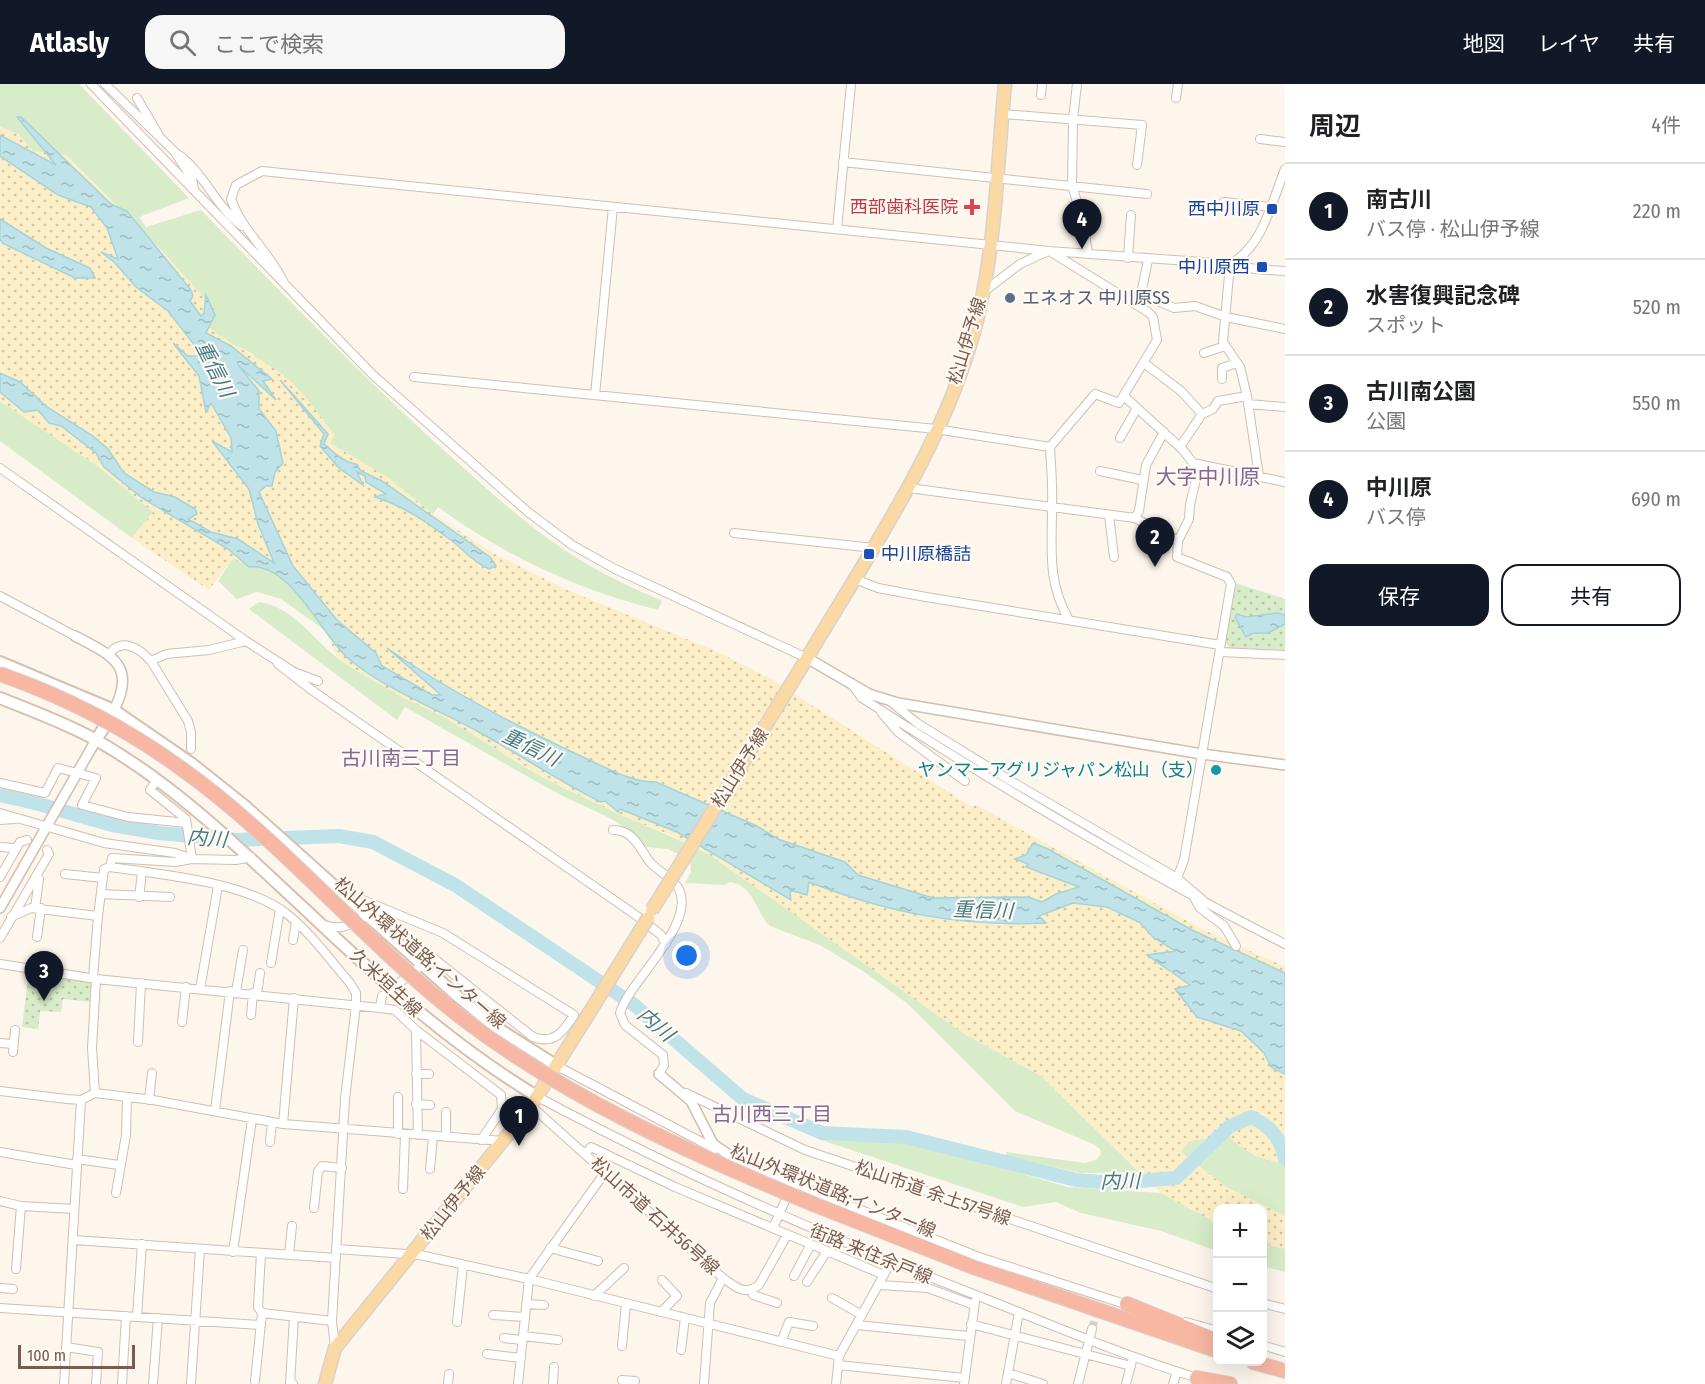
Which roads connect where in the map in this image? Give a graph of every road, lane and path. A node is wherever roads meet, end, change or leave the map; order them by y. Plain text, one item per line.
1 (91, 84) edge
2 (105, 84) edge
3 (851, 84) edge
4 (1005, 84) edge
5 (1042, 84) edge
6 (1077, 84) edge
7 (1178, 84) edge
8 (1041, 95) dead end
9 (137, 98) dead end
10 (1176, 98) dead end
11 (1002, 114) junction
12 (1073, 119) junction
13 (160, 138) junction
14 (1260, 139) dead end
15 (1285, 142) edge
16 (175, 152) junction
17 (843, 162) junction
18 (1137, 165) dead end
19 (1285, 169) edge
20 (996, 178) junction
21 (1072, 186) junction
22 (194, 190) junction
23 (1147, 194) dead end
24 (1224, 202) dead end
25 (613, 207) junction
26 (1270, 207) junction
27 (1131, 215) dead end
28 (837, 229) junction
29 (247, 230) junction
30 (990, 245) junction
31 (1049, 251) junction
32 (1088, 254) junction
33 (1128, 258) junction
34 (1148, 260) junction
35 (1230, 264) junction
36 (1285, 271) edge
37 (284, 283) junction
38 (982, 293) junction
39 (1141, 294) junction
40 (1138, 305) junction
41 (1226, 317) junction
42 (1285, 328) edge
43 (1225, 346) junction
44 (1204, 352) dead end
45 (1144, 363) junction
46 (1237, 363) junction
47 (414, 377) dead end
48 (1222, 379) dead end
49 (595, 395) junction
50 (1124, 396) junction
51 (1248, 400) junction
52 (1285, 406) edge
53 (1137, 408) junction
54 (1202, 414) junction
55 (936, 429) junction
56 (1164, 432) junction
57 (1120, 438) dead end
58 (1050, 447) junction
59 (1180, 447) junction
60 (1199, 466) junction
61 (0, 468) edge
62 (1100, 471) dead end
63 (1259, 476) junction
64 (1142, 480) junction
65 (1285, 482) edge
66 (909, 488) junction
67 (1052, 509) junction
68 (1109, 515) junction
69 (1135, 518) junction
70 (734, 533) dead end
71 (1178, 542) junction
72 (874, 548) junction
73 (1114, 557) dead end
74 (855, 579) junction
75 (0, 596) edge
76 (1069, 620) junction
77 (75, 636) joint
78 (246, 642) junction
79 (1220, 649) junction
80 (109, 654) junction
81 (1285, 655) edge
82 (151, 661) junction
83 (805, 661) junction
84 (0, 662) edge
85 (278, 664) junction
86 (0, 674) edge
87 (318, 681) dead end
88 (852, 684) junction
89 (0, 698) edge
90 (889, 701) junction
91 (114, 710) junction
92 (880, 710) junction
93 (96, 740) junction
94 (191, 749) dead end
95 (1202, 754) junction
96 (1285, 765) edge
97 (75, 777) junction
98 (156, 781) junction
99 (965, 781) dead end
100 (0, 783) edge
101 (0, 813) edge
102 (0, 820) edge
103 (26, 820) junction
104 (186, 824) junction
105 (48, 825) junction
106 (613, 830) dead end
107 (27, 840) dead end
108 (0, 847) edge
109 (16, 848) junction
110 (47, 850) dead end
111 (249, 855) junction
112 (192, 859) junction
113 (110, 864) junction
114 (142, 872) junction
115 (65, 874) dead end
116 (0, 877) edge
117 (103, 878) junction
118 (1177, 878) junction
119 (39, 879) dead end
120 (330, 884) junction
121 (218, 886) junction
122 (101, 894) junction
123 (139, 897) junction
124 (170, 897) dead end
125 (1194, 898) junction
126 (1206, 904) junction
127 (0, 908) edge
128 (38, 908) junction
129 (280, 909) junction
130 (396, 912) junction
131 (98, 915) junction
132 (367, 916) junction
133 (11, 917) junction
134 (296, 923) junction
135 (321, 924) junction
136 (37, 937) dead end
137 (0, 938) edge
138 (293, 940) dead end
139 (666, 944) junction
140 (1285, 944) edge
141 (1236, 946) dead end
142 (243, 950) dead end
143 (429, 960) dead end
144 (271, 963) dead end
145 (0, 964) edge
146 (417, 969) dead end
147 (260, 973) dead end
148 (95, 979) junction
149 (141, 983) junction
150 (398, 984) dead end
151 (186, 987) junction
152 (200, 988) junction
153 (233, 991) junction
154 (255, 993) junction
155 (382, 996) dead end
156 (294, 998) junction
157 (356, 1005) junction
158 (380, 1008) junction
159 (251, 1015) dead end
160 (182, 1022) dead end
161 (15, 1030) dead end
162 (416, 1030) junction
163 (138, 1042) dead end
164 (0, 1043) edge
165 (557, 1066) junction
166 (152, 1073) dead end
167 (416, 1074) junction
168 (429, 1074) dead end
169 (659, 1074) joint
170 (677, 1088) junction
171 (0, 1091) edge
172 (95, 1094) junction
173 (127, 1097) junction
174 (398, 1097) dead end
175 (81, 1100) junction
176 (149, 1100) junction
177 (534, 1102) junction
178 (416, 1104) junction
179 (430, 1105) dead end
180 (214, 1111) junction
181 (446, 1112) dead end
182 (252, 1119) junction
183 (272, 1122) junction
184 (283, 1124) junction
185 (344, 1130) junction
186 (401, 1134) junction
187 (418, 1136) junction
188 (433, 1136) junction
189 (446, 1137) junction
190 (481, 1140) junction
191 (503, 1141) junction
192 (270, 1142) dead end
193 (0, 1152) edge
194 (586, 1153) junction
195 (729, 1155) junction
196 (76, 1162) junction
197 (119, 1165) junction
198 (342, 1168) junction
199 (430, 1169) dead end
200 (606, 1171) junction
201 (793, 1183) junction
202 (403, 1189) dead end
203 (116, 1193) dead end
204 (0, 1201) edge
205 (21, 1206) junction
206 (314, 1208) dead end
207 (74, 1209) junction
208 (779, 1215) junction
209 (292, 1226) dead end
210 (773, 1228) junction
211 (787, 1234) junction
212 (74, 1240) junction
213 (142, 1244) junction
214 (811, 1244) junction
215 (550, 1248) junction
216 (200, 1249) junction
217 (827, 1251) junction
218 (232, 1252) junction
219 (261, 1253) junction
220 (336, 1253) junction
221 (412, 1253) junction
222 (289, 1255) junction
223 (598, 1261) dead end
224 (891, 1262) junction
225 (463, 1265) junction
226 (624, 1268) dead end
227 (16, 1269) dead end
228 (793, 1275) dead end
229 (884, 1275) junction
230 (723, 1278) junction
231 (530, 1279) junction
232 (662, 1280) dead end
233 (807, 1282) dead end
234 (879, 1285) junction
235 (1213, 1286) edge
236 (0, 1288) edge
237 (13, 1289) dead end
238 (752, 1291) junction
239 (594, 1296) junction
240 (978, 1296) junction
241 (832, 1298) dead end
242 (777, 1303) dead end
243 (526, 1304) junction
244 (627, 1304) junction
245 (1127, 1304) junction
246 (1267, 1304) edge
247 (544, 1305) dead end
248 (974, 1305) junction
249 (0, 1308) edge
250 (1285, 1309) edge
251 (69, 1312) junction
252 (661, 1312) junction
253 (1019, 1312) junction
254 (262, 1313) junction
255 (493, 1315) dead end
256 (862, 1315) junction
257 (126, 1316) junction
258 (138, 1317) junction
259 (294, 1317) junction
260 (525, 1317) junction
261 (158, 1318) junction
262 (685, 1318) junction
263 (194, 1321) junction
264 (332, 1321) junction
265 (457, 1322) dead end
266 (707, 1323) junction
267 (971, 1324) junction
268 (261, 1325) junction
269 (857, 1325) junction
270 (813, 1326) dead end
271 (1092, 1329) tunnel mouth
272 (1213, 1330) edge
273 (968, 1336) junction
274 (1014, 1336) junction
275 (504, 1338) dead end
276 (523, 1338) junction
277 (1089, 1338) junction
278 (1213, 1339) edge
279 (558, 1340) dead end
280 (782, 1342) junction
281 (622, 1346) dead end
282 (1267, 1346) edge
283 (66, 1347) junction
284 (335, 1348) junction
285 (1213, 1349) edge
286 (681, 1350) dead end
287 (1285, 1352) edge
288 (486, 1354) dead end
289 (1087, 1355) junction
290 (839, 1356) junction
291 (1267, 1356) edge
292 (1134, 1357) junction
293 (521, 1358) junction
294 (1285, 1361) edge
295 (838, 1365) junction
296 (1131, 1366) junction
297 (1267, 1366) edge
298 (554, 1368) dead end
299 (1285, 1371) edge
300 (1177, 1372) junction
301 (1008, 1373) junction
302 (449, 1374) dead end
303 (1197, 1378) junction
304 (255, 1381) dead end
305 (964, 1381) edge
306 (64, 1384) edge
307 (96, 1384) edge
308 (122, 1384) edge
309 (153, 1384) edge
310 (191, 1384) edge
311 (291, 1384) edge
312 (326, 1384) edge
313 (448, 1384) edge
314 (518, 1384) edge
315 (553, 1384) edge
316 (704, 1384) edge
317 (837, 1384) edge
318 (1006, 1384) edge
319 (1043, 1384) edge
320 (1078, 1384) edge
321 (1126, 1384) edge
322 (1173, 1384) edge
323 (1213, 1384) edge
324 (1230, 1384) edge

1 - 22 street
2 - 13 street
3 - 17 street
4 - 11 main road, 松山伊予線
5 - 8 street
6 - 12 street
7 - 10 street
9 - 13 street
11 - 12 street
11 - 20 main road, 松山伊予線
12 - 18 street
12 - 21 street
13 - 16 street
14 - 15 street
16 - 22 street
16 - 29 street
17 - 20 street
17 - 28 street
19 - 26 street
20 - 21 street
20 - 30 main road, 松山伊予線
21 - 23 street
21 - 32 street
22 - 37 street
24 - 26 street
25 - 28 street
25 - 29 street
25 - 49 street
26 - 35 street
27 - 33 street
28 - 30 street
29 - 37 street
30 - 31 street
30 - 38 main road, 松山伊予線
31 - 32 street
31 - 38 street
31 - 40 street
32 - 33 street
33 - 34 street
34 - 35 street
34 - 39 street
35 - 36 street
35 - 41 street
37 - 83 street
38 - 55 main road, 松山伊予線
39 - 40 street
39 - 41 street
40 - 45 street
41 - 42 street
41 - 43 street
43 - 44 street
43 - 46 street
45 - 50 street
45 - 54 street
46 - 48 street
46 - 51 street
47 - 49 street
49 - 55 street
50 - 53 street
50 - 58 street
51 - 52 street
51 - 54 street
51 - 63 street
53 - 56 street
53 - 57 street
54 - 59 street
55 - 58 street
55 - 66 main road, 松山伊予線
56 - 59 street
56 - 64 street
58 - 67 street
59 - 60 street
60 - 63 street
60 - 71 street
61 - 78 street
62 - 64 street
63 - 65 street
64 - 69 street
66 - 67 street
66 - 72 main road, 松山伊予線
67 - 68 street
67 - 76 street
68 - 69 street
68 - 73 street
69 - 71 street
70 - 72 street
71 - 79 street
72 - 74 main road, 松山伊予線
74 - 76 street
74 - 83 main road, 松山伊予線
75 - 77 street
76 - 79 street
77 - 80 street
78 - 82 street
78 - 85 street
79 - 81 street
79 - 95 street
80 - 82 street
80 - 91 street
82 - 94 street
83 - 88 street
83 - 165 main road, 松山伊予線, bridge
84 - 91 main road
85 - 87 street
85 - 139 street
86 - 285 highway, 松山外環状道路;インター線, bridge
88 - 90 street
88 - 92 street
89 - 93 main road
90 - 95 street
90 - 118 street
91 - 93 main road
91 - 120 main road, 久米垣生線
92 - 99 street
92 - 125 street
93 - 97 street
93 - 98 main road
95 - 96 street
95 - 118 street
97 - 100 street
97 - 104 street
97 - 105 street
98 - 104 street
98 - 111 main road, 久米垣生線
101 - 103 street
102 - 103 street
103 - 105 street
104 - 112 street
105 - 112 street
105 - 127 street
106 - 139 street
107 - 109 street
108 - 109 street
109 - 116 street
110 - 133 street
111 - 112 street
111 - 135 main road, 久米垣生線
112 - 113 street
113 - 114 street
113 - 117 street
114 - 121 street
114 - 123 street
115 - 117 street
117 - 122 street
118 - 126 street
119 - 128 street
120 - 130 street
120 - 132 main road, 久米垣生線
121 - 129 street
121 - 152 street
122 - 123 street
122 - 131 street
123 - 124 street
125 - 126 street
125 - 141 street
126 - 140 street
128 - 131 street
128 - 133 street
128 - 136 street
129 - 134 street
129 - 144 street
130 - 132 street
130 - 143 street
131 - 148 street
132 - 135 street
132 - 165 main road, 久米垣生線
133 - 137 street
134 - 138 street
134 - 157 street
135 - 177 main road, 久米垣生線
139 - 169 street
142 - 153 street
145 - 148 street
146 - 150 street
147 - 154 street
148 - 149 street
148 - 172 street
149 - 151 street
149 - 163 street
151 - 152 street
151 - 160 street
152 - 153 street
153 - 154 street
153 - 180 street
154 - 156 street
154 - 159 street
155 - 158 street
156 - 157 street
156 - 184 street
157 - 158 street
157 - 185 street
158 - 162 street
161 - 164 street
162 - 167 street
162 - 190 street
165 - 177 main road, 松山伊予線
165 - 195 street, 街路 来住余戸線
166 - 176 street
167 - 168 street
167 - 178 street
169 - 170 street, 松山市道 余土57号線
170 - 195 street
170 - 235 street, 松山市道 余土57号線
171 - 175 street
172 - 173 street
172 - 175 street
173 - 176 street
173 - 197 street
174 - 186 street
175 - 196 street
176 - 180 street
177 - 191 main road, 松山伊予線
177 - 194 street, 松山市道 石井56号線
177 - 208 street, 街路 来住余戸線
178 - 179 street
178 - 187 street
180 - 182 street
181 - 189 street
182 - 183 street
182 - 218 street
183 - 184 street
183 - 192 street
184 - 185 street
185 - 186 street
185 - 198 street
186 - 187 street
186 - 202 street
187 - 188 street
188 - 189 street
188 - 199 street
189 - 190 street
190 - 191 street
191 - 221 main road, 松山伊予線
193 - 196 street
194 - 200 street, 松山市道 石井56号線
194 - 210 street
195 - 201 street, 街路 来住余戸線
196 - 197 street
196 - 207 street
197 - 203 street
198 - 206 street
198 - 220 street
200 - 215 street
200 - 230 street, 松山市道 石井56号線
201 - 208 street
201 - 245 street, 街路 来住余戸線
204 - 205 street
205 - 207 street
205 - 227 street
207 - 212 street
208 - 210 street
208 - 224 street, 街路 来住余戸線
209 - 222 street
210 - 211 street
211 - 214 street
211 - 238 street
212 - 213 street
212 - 251 street
213 - 216 street
213 - 258 street
214 - 217 street
214 - 228 street
215 - 223 street
215 - 231 street
216 - 218 street
216 - 263 street
217 - 229 street
217 - 233 street
218 - 219 street
219 - 222 street
219 - 254 street
220 - 221 street
220 - 222 street
220 - 264 street
221 - 225 street
221 - 284 main road, 松山伊予線
224 - 229 street
224 - 240 street, 街路 来住余戸線
225 - 231 street
225 - 265 street
226 - 239 street
229 - 234 street
230 - 238 street
230 - 266 street, 松山市道 石井56号線
231 - 239 street
231 - 243 street
232 - 252 street
234 - 248 street
234 - 256 street
236 - 237 street
238 - 242 street
239 - 244 street
240 - 248 street
240 - 253 street, 街路 来住余戸線
241 - 256 street
243 - 247 street
243 - 260 street
244 - 252 street
244 - 281 street
245 - 272 street, 街路 来住余戸線
245 - 278 highway
246 - 250 street
248 - 267 street
249 - 251 street
251 - 257 street
251 - 283 street
252 - 262 street
253 - 274 street
253 - 277 street, 街路 来住余戸線
254 - 259 street
254 - 268 street
255 - 260 street
256 - 269 street
257 - 258 street
257 - 308 street
258 - 261 street
259 - 264 street
259 - 311 street
260 - 276 street
261 - 263 street
261 - 309 street
262 - 266 street
262 - 286 street
263 - 268 street
263 - 310 street
264 - 284 street
266 - 280 street
266 - 316 street, 松山市道 石井56号線
267 - 273 street
267 - 274 street
268 - 304 street
269 - 273 street
269 - 290 street
270 - 280 street
271 - 277 street
273 - 305 street
274 - 289 street
274 - 301 street
275 - 276 street
276 - 279 street
276 - 293 street
277 - 289 street
277 - 292 street, 街路 来住余戸線
280 - 290 street
282 - 287 street
283 - 306 street
283 - 307 street
284 - 312 main road, 松山伊予線
288 - 293 street
289 - 296 street
289 - 320 street
290 - 295 street
291 - 294 highway
292 - 296 street
292 - 300 street, 街路 来住余戸線
293 - 314 street
295 - 305 street
295 - 317 street
296 - 321 street
297 - 299 highway
298 - 315 street
300 - 303 street, 街路 来住余戸線
300 - 322 street
301 - 318 street
301 - 319 street
302 - 313 street
303 - 323 street, 街路 来住余戸線
303 - 324 highway

